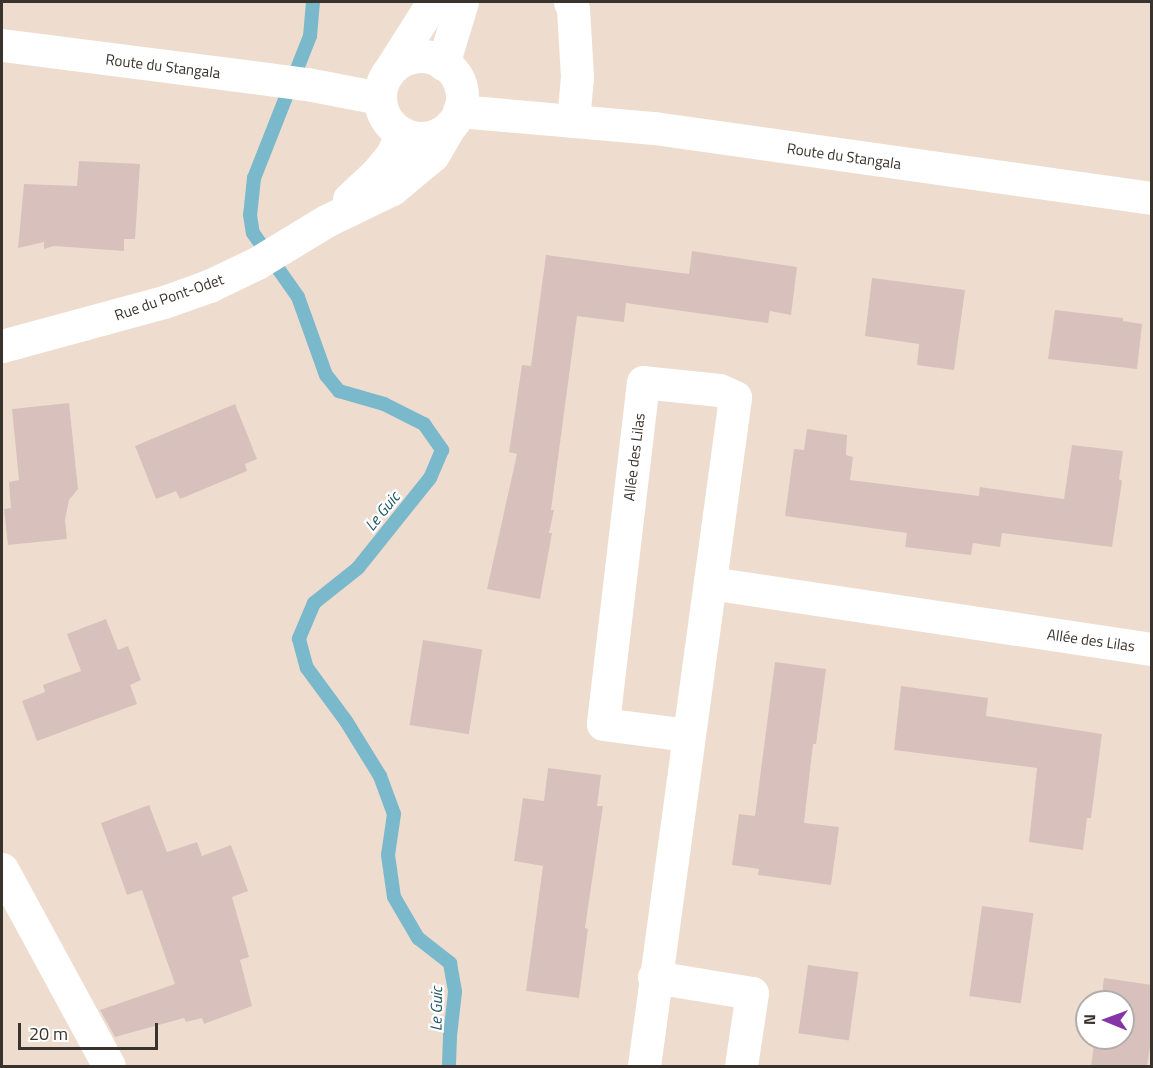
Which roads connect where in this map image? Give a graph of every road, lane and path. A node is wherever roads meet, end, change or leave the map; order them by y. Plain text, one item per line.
1 (433, 2) edge
2 (462, 2) edge
3 (570, 2) edge
4 (2, 45) edge
5 (384, 83) junction
6 (453, 96) junction
7 (573, 121) junction
8 (401, 133) junction
9 (1152, 198) edge
10 (326, 221) junction
11 (2, 346) edge
12 (710, 583) junction
13 (1152, 649) edge
14 (688, 735) junction
15 (2, 868) edge
16 (654, 977) junction
17 (109, 1066) edge
18 (644, 1066) edge
19 (741, 1066) edge

1 - 5 street
2 - 6 street, Rue du Pont-Odet
3 - 7 street
4 - 5 street, Route du Stangala
5 - 6 street
5 - 8 street
6 - 7 street, Route du Stangala
6 - 8 street
6 - 10 street, Rue du Pont-Odet
7 - 9 street, Route du Stangala
8 - 10 street, Rue du Pont-Odet
10 - 11 street, Rue du Pont-Odet
12 - 13 street, Allée des Lilas
12 - 14 street, Allée des Lilas
12 - 14 street, Allée des Lilas
14 - 16 street, Allée des Lilas
15 - 17 street
16 - 18 street, Allée des Lilas
16 - 19 street

